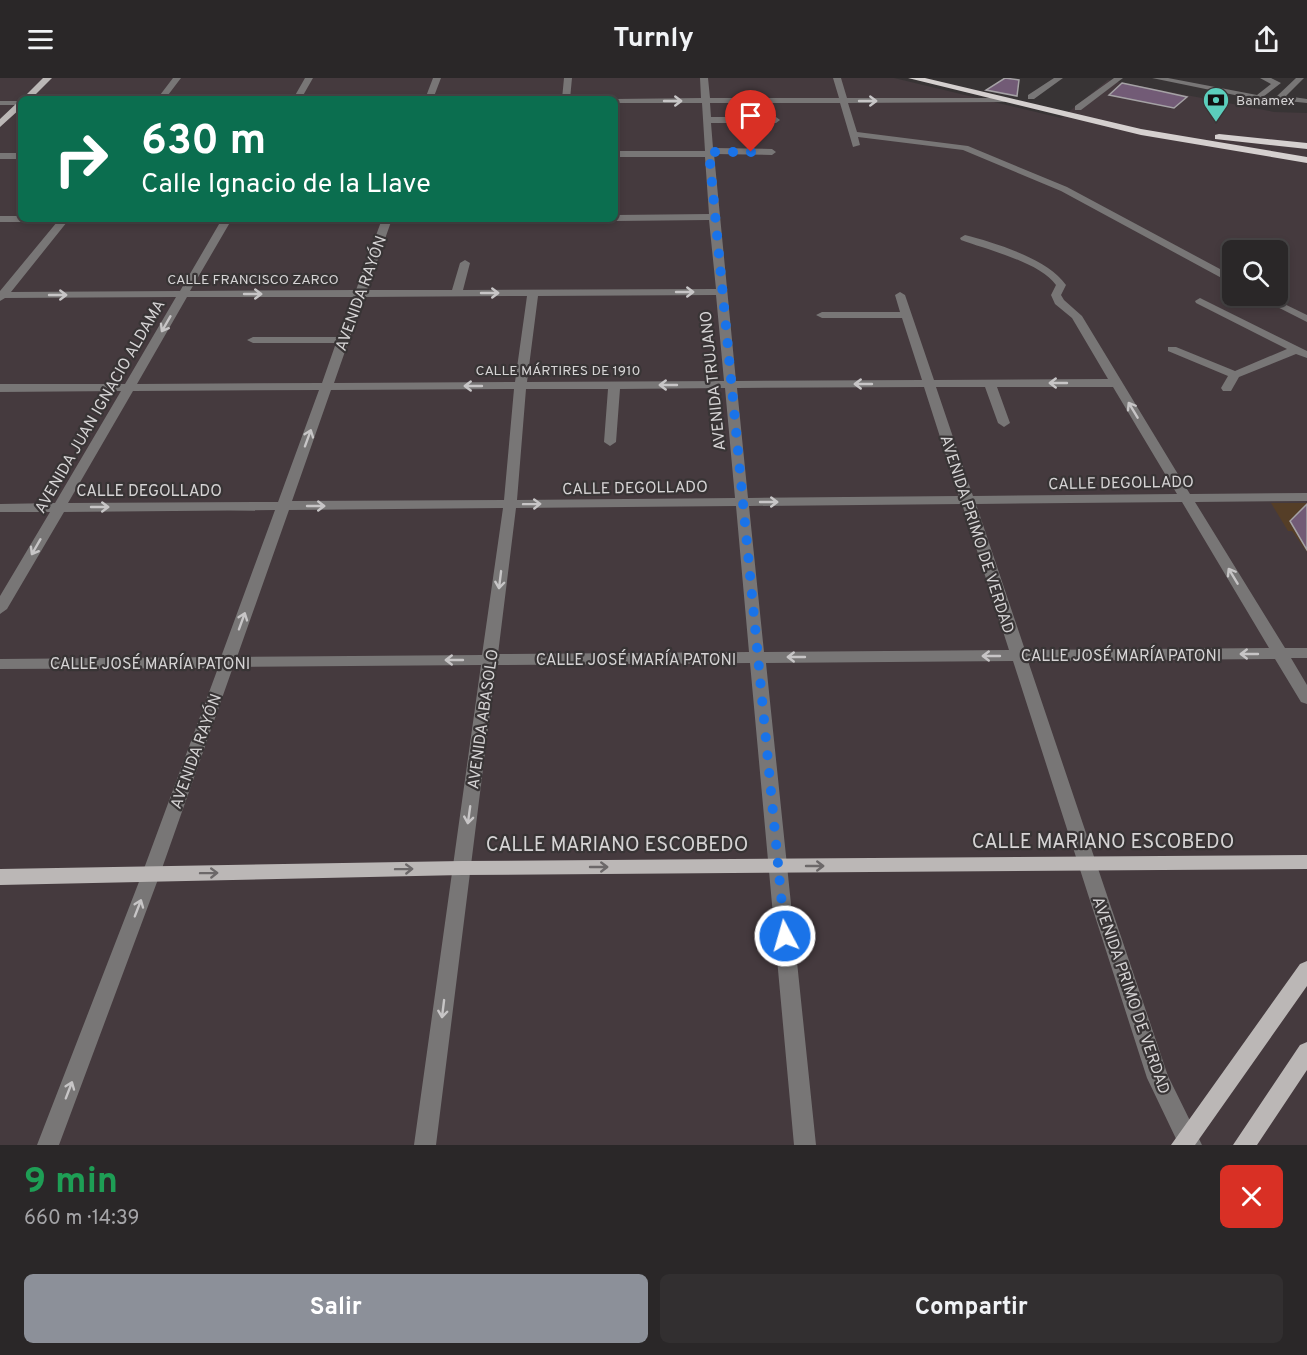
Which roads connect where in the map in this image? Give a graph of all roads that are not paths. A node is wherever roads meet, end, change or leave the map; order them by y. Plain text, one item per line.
1 (48, 78) edge
2 (177, 78) edge
3 (309, 78) edge
4 (437, 78) edge
5 (568, 78) edge
6 (704, 78) edge
7 (837, 78) edge
8 (913, 78) edge
9 (948, 78) edge
10 (1059, 78) edge
11 (1119, 78) edge
12 (1156, 78) edge
13 (1264, 78) edge
14 (1300, 78) edge
15 (931, 82) junction
16 (29, 96) edge
17 (162, 96) edge
18 (299, 96) edge
19 (430, 96) edge
20 (566, 96) edge
21 (1031, 98) junction
22 (1004, 100) junction
23 (618, 101) edge
24 (705, 101) junction
25 (844, 101) junction
26 (1307, 101) edge
27 (0, 103) edge
28 (18, 104) edge
29 (18, 107) edge
30 (1077, 108) junction
31 (706, 120) junction
32 (776, 120) dead end
33 (0, 124) edge
34 (853, 134) junction
35 (1209, 136) junction
36 (856, 145) dead end
37 (1307, 146) edge
38 (772, 152) dead end
39 (1307, 152) edge
40 (709, 153) junction
41 (618, 154) edge
42 (0, 156) edge
43 (18, 156) edge
44 (1307, 160) edge
45 (714, 217) junction
46 (618, 218) edge
47 (0, 219) edge
48 (18, 219) edge
49 (62, 222) edge
50 (225, 222) edge
51 (386, 222) edge
52 (965, 238) dead end
53 (465, 263) dead end
54 (1222, 274) edge
55 (721, 292) junction
56 (457, 293) junction
57 (533, 293) junction
58 (360, 294) junction
59 (183, 295) junction
60 (900, 295) dead end
61 (1, 296) edge
62 (1200, 300) dead end
63 (1282, 306) edge
64 (822, 315) dead end
65 (907, 315) junction
66 (1307, 319) edge
67 (254, 340) dead end
68 (343, 340) junction
69 (1172, 350) dead end
70 (1302, 352) edge
71 (1235, 375) junction
72 (989, 383) junction
73 (1116, 383) junction
74 (929, 384) junction
75 (614, 385) junction
76 (730, 385) junction
77 (520, 386) junction
78 (129, 387) junction
79 (326, 387) junction
80 (0, 388) edge
81 (1227, 388) dead end
82 (1004, 423) dead end
83 (610, 442) dead end
84 (1307, 496) edge
85 (1186, 498) junction
86 (967, 500) junction
87 (742, 502) junction
88 (510, 504) junction
89 (284, 506) junction
90 (59, 507) junction
91 (0, 508) edge
92 (0, 609) edge
93 (1280, 653) junction
94 (1307, 653) edge
95 (1018, 656) junction
96 (757, 657) junction
97 (489, 660) junction
98 (227, 662) junction
99 (0, 664) edge
100 (1307, 699) edge
101 (1307, 862) edge
102 (1086, 863) junction
103 (778, 866) junction
104 (462, 868) junction
105 (151, 874) junction
106 (0, 877) edge
107 (1307, 970) edge
108 (1307, 1052) edge
109 (1186, 1142) edge
110 (48, 1145) edge
111 (426, 1145) edge
112 (805, 1145) edge
113 (1244, 1145) edge

1 - 16 main road
2 - 17 street
3 - 18 street
4 - 19 street
5 - 20 street
6 - 24 street, AVENIDA TRUJANO
7 - 25 street
8 - 15 highway
9 - 21 highway
10 - 21 street
11 - 30 street
12 - 13 street
14 - 26 street
15 - 21 highway
15 - 22 highway
21 - 30 highway
25 -> 22 street
22 - 44 highway
23 -> 24 street
24 - 25 street
24 - 31 street, AVENIDA TRUJANO
25 - 34 street
27 - 28 street
29 - 33 main road
30 - 35 highway
31 - 32 street
31 - 40 street, AVENIDA TRUJANO
34 - 36 street
34 - 54 street
35 - 37 highway
35 - 39 highway
38 - 40 street
40 - 41 street
40 - 45 street, AVENIDA TRUJANO
42 - 43 street
45 - 46 street
45 - 55 street, AVENIDA TRUJANO
47 - 48 street
49 - 61 street
50 - 59 street, AVENIDA JUAN IGNACIO ALDAMA
51 - 58 street, AVENIDA RAYÓN
52 - 73 street
53 - 56 street
57 -> 55 street, CALLE FRANCISCO ZARCO
55 - 76 street, AVENIDA TRUJANO
56 -> 57 street, CALLE FRANCISCO ZARCO
56 - 58 street, CALLE FRANCISCO ZARCO
57 - 77 street, AVENIDA ABASOLO
59 -> 58 street, CALLE FRANCISCO ZARCO
58 - 68 street, AVENIDA RAYÓN
61 -> 59 street, CALLE FRANCISCO ZARCO
59 -> 78 street, AVENIDA JUAN IGNACIO ALDAMA
60 - 65 street, AVENIDA PRIMO DE VERDAD
62 - 70 street
63 - 66 street
64 - 65 street
65 - 74 street, AVENIDA PRIMO DE VERDAD
67 - 68 street
68 - 79 street, AVENIDA RAYÓN
69 - 71 street
70 - 71 street
71 - 81 street
73 -> 72 street, CALLE MÁRTIRES DE 1910
72 - 74 street, CALLE MÁRTIRES DE 1910
72 - 82 street
85 -> 73 street
74 -> 76 street, CALLE MÁRTIRES DE 1910
74 - 86 street, AVENIDA PRIMO DE VERDAD
76 -> 75 street, CALLE MÁRTIRES DE 1910
75 - 77 street, CALLE MÁRTIRES DE 1910
75 - 83 street
76 - 87 street, AVENIDA TRUJANO
77 -> 79 street, CALLE MÁRTIRES DE 1910
77 - 88 street, AVENIDA ABASOLO
78 - 79 street, CALLE MÁRTIRES DE 1910
78 - 80 street, CALLE MÁRTIRES DE 1910
78 - 90 street, AVENIDA JUAN IGNACIO ALDAMA
89 -> 79 street, AVENIDA RAYÓN
84 - 85 street, CALLE DEGOLLADO
85 - 86 street, CALLE DEGOLLADO
93 -> 85 street
87 -> 86 street, CALLE DEGOLLADO
86 - 95 street, AVENIDA PRIMO DE VERDAD
88 -> 87 street, CALLE DEGOLLADO
87 - 96 street, AVENIDA TRUJANO
89 -> 88 street, CALLE DEGOLLADO
88 -> 97 street, AVENIDA ABASOLO
90 -> 89 street, CALLE DEGOLLADO
98 -> 89 street, AVENIDA RAYÓN
90 - 91 street, CALLE DEGOLLADO
90 -> 92 street, AVENIDA JUAN IGNACIO ALDAMA
93 - 94 street, CALLE JOSÉ MARÍA PATONI
93 -> 95 street, CALLE JOSÉ MARÍA PATONI
93 - 100 street
95 -> 96 street, CALLE JOSÉ MARÍA PATONI
95 - 102 street, AVENIDA PRIMO DE VERDAD
96 - 97 street, CALLE JOSÉ MARÍA PATONI
96 - 103 street, AVENIDA TRUJANO
97 -> 98 street, CALLE JOSÉ MARÍA PATONI
97 -> 104 street, AVENIDA ABASOLO
98 - 99 street, CALLE JOSÉ MARÍA PATONI
98 - 105 street, AVENIDA RAYÓN
101 - 102 main road, CALLE MARIANO ESCOBEDO
103 -> 102 main road, CALLE MARIANO ESCOBEDO
102 - 109 street, AVENIDA PRIMO DE VERDAD
104 -> 103 main road, CALLE MARIANO ESCOBEDO
103 - 112 street, AVENIDA TRUJANO
105 -> 104 main road, CALLE MARIANO ESCOBEDO
104 -> 111 street, AVENIDA ABASOLO
105 - 106 main road, CALLE MARIANO ESCOBEDO
110 -> 105 street, AVENIDA RAYÓN
107 - 109 main road
108 - 113 main road

